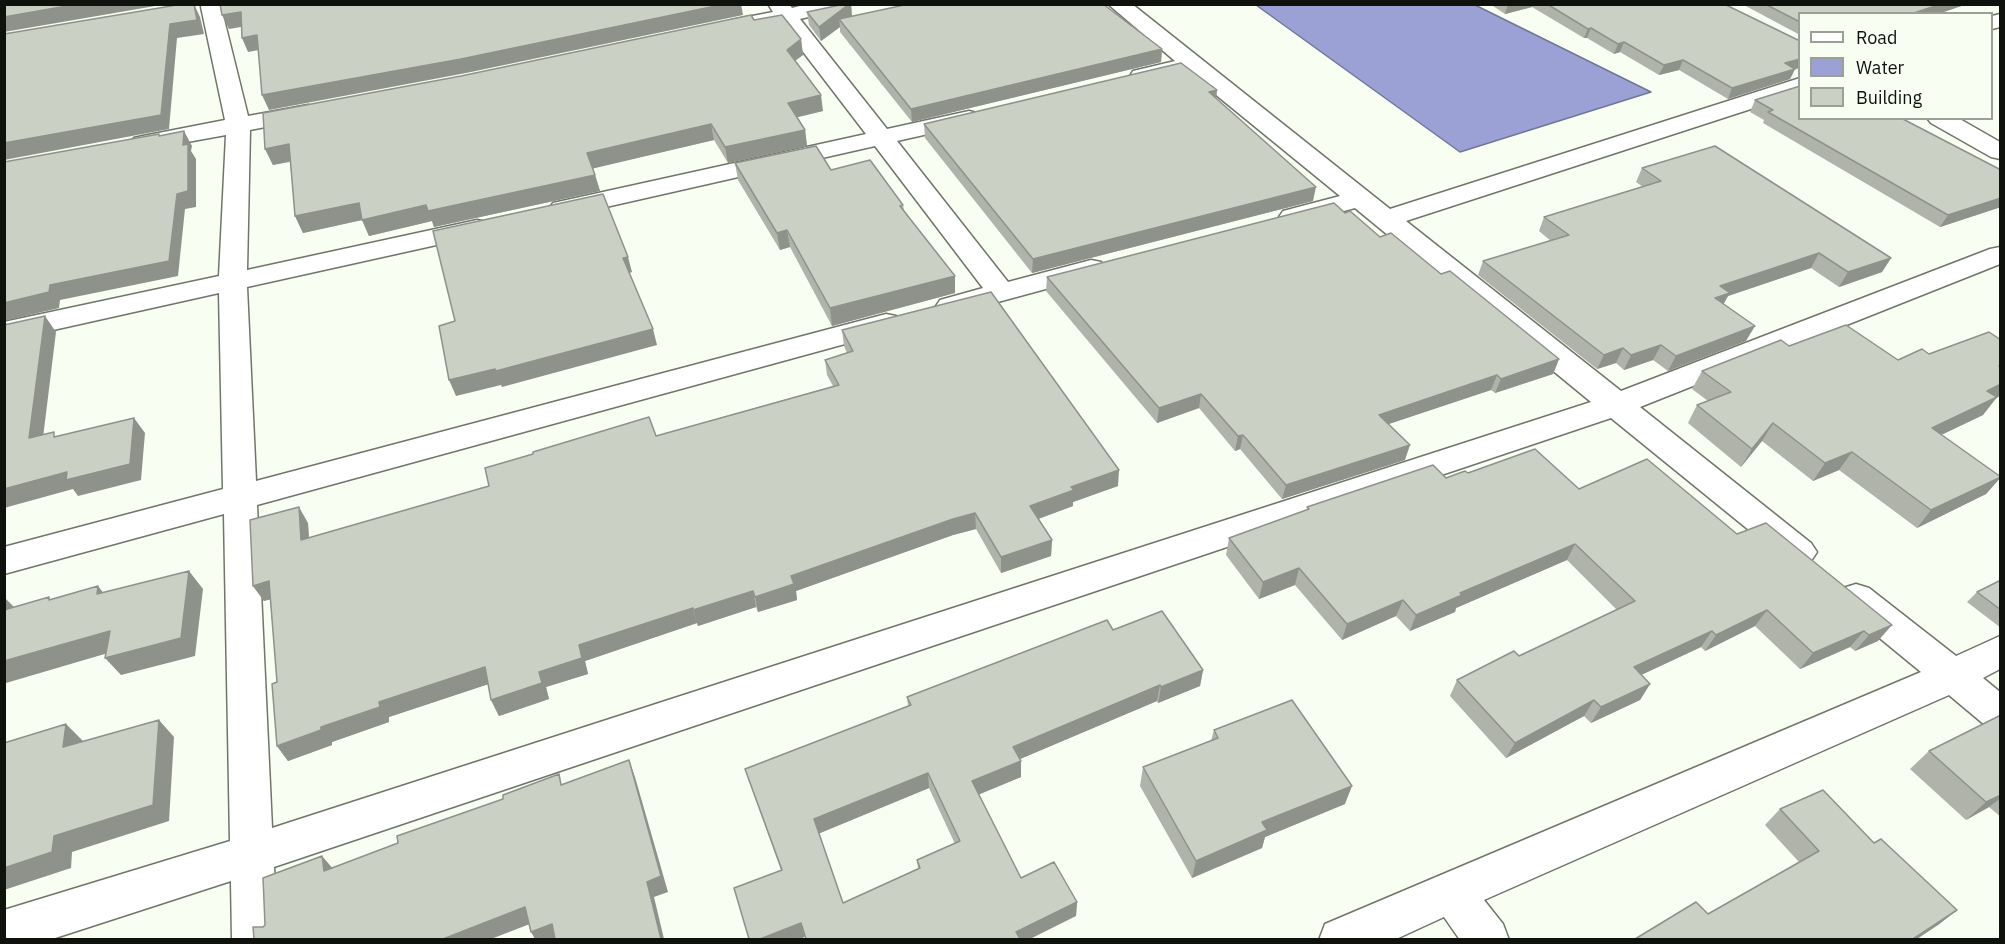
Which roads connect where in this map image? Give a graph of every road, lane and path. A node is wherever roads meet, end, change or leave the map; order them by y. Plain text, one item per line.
1 (839, 4) edge
2 (1118, 4) edge
3 (208, 7) edge
4 (782, 10) edge
5 (718, 29) edge
6 (1192, 64) junction
7 (1123, 81) edge
8 (1798, 86) edge
9 (329, 108) edge
10 (996, 111) edge
11 (1943, 120) edge
12 (238, 125) junction
13 (881, 139) junction
14 (121, 147) edge
15 (2001, 152) edge
16 (1360, 199) junction
17 (534, 215) edge
18 (1386, 219) junction
19 (499, 223) edge
20 (1268, 223) edge
21 (2001, 255) edge
22 (1117, 262) edge
23 (233, 282) junction
24 (1001, 292) junction
25 (4, 333) edge
26 (1616, 405) junction
27 (239, 498) junction
28 (4, 561) edge
29 (2001, 651) edge
30 (1953, 676) junction
31 (2001, 714) edge
32 (254, 854) junction
33 (1452, 892) junction
34 (4, 932) edge
35 (255, 939) edge
36 (1341, 939) edge
37 (1487, 939) edge

1 - 4 street
2 - 6 street
3 - 12 street
4 - 5 street
4 - 13 street
6 - 7 street
6 - 16 street
8 - 18 street
9 - 12 street
10 - 13 street
11 - 15 street
12 - 14 street
12 - 23 street
13 - 17 street
13 - 24 street
16 - 18 street
16 - 20 street
18 - 26 street
19 - 23 street
21 - 26 street
22 - 24 street
23 - 25 street
23 - 27 street
24 - 27 street
26 - 30 street
26 - 32 street
27 - 28 street
27 - 32 street
29 - 30 street
30 - 31 street
30 - 33 street
32 - 34 street
32 - 35 street
33 - 36 street
33 - 37 street

